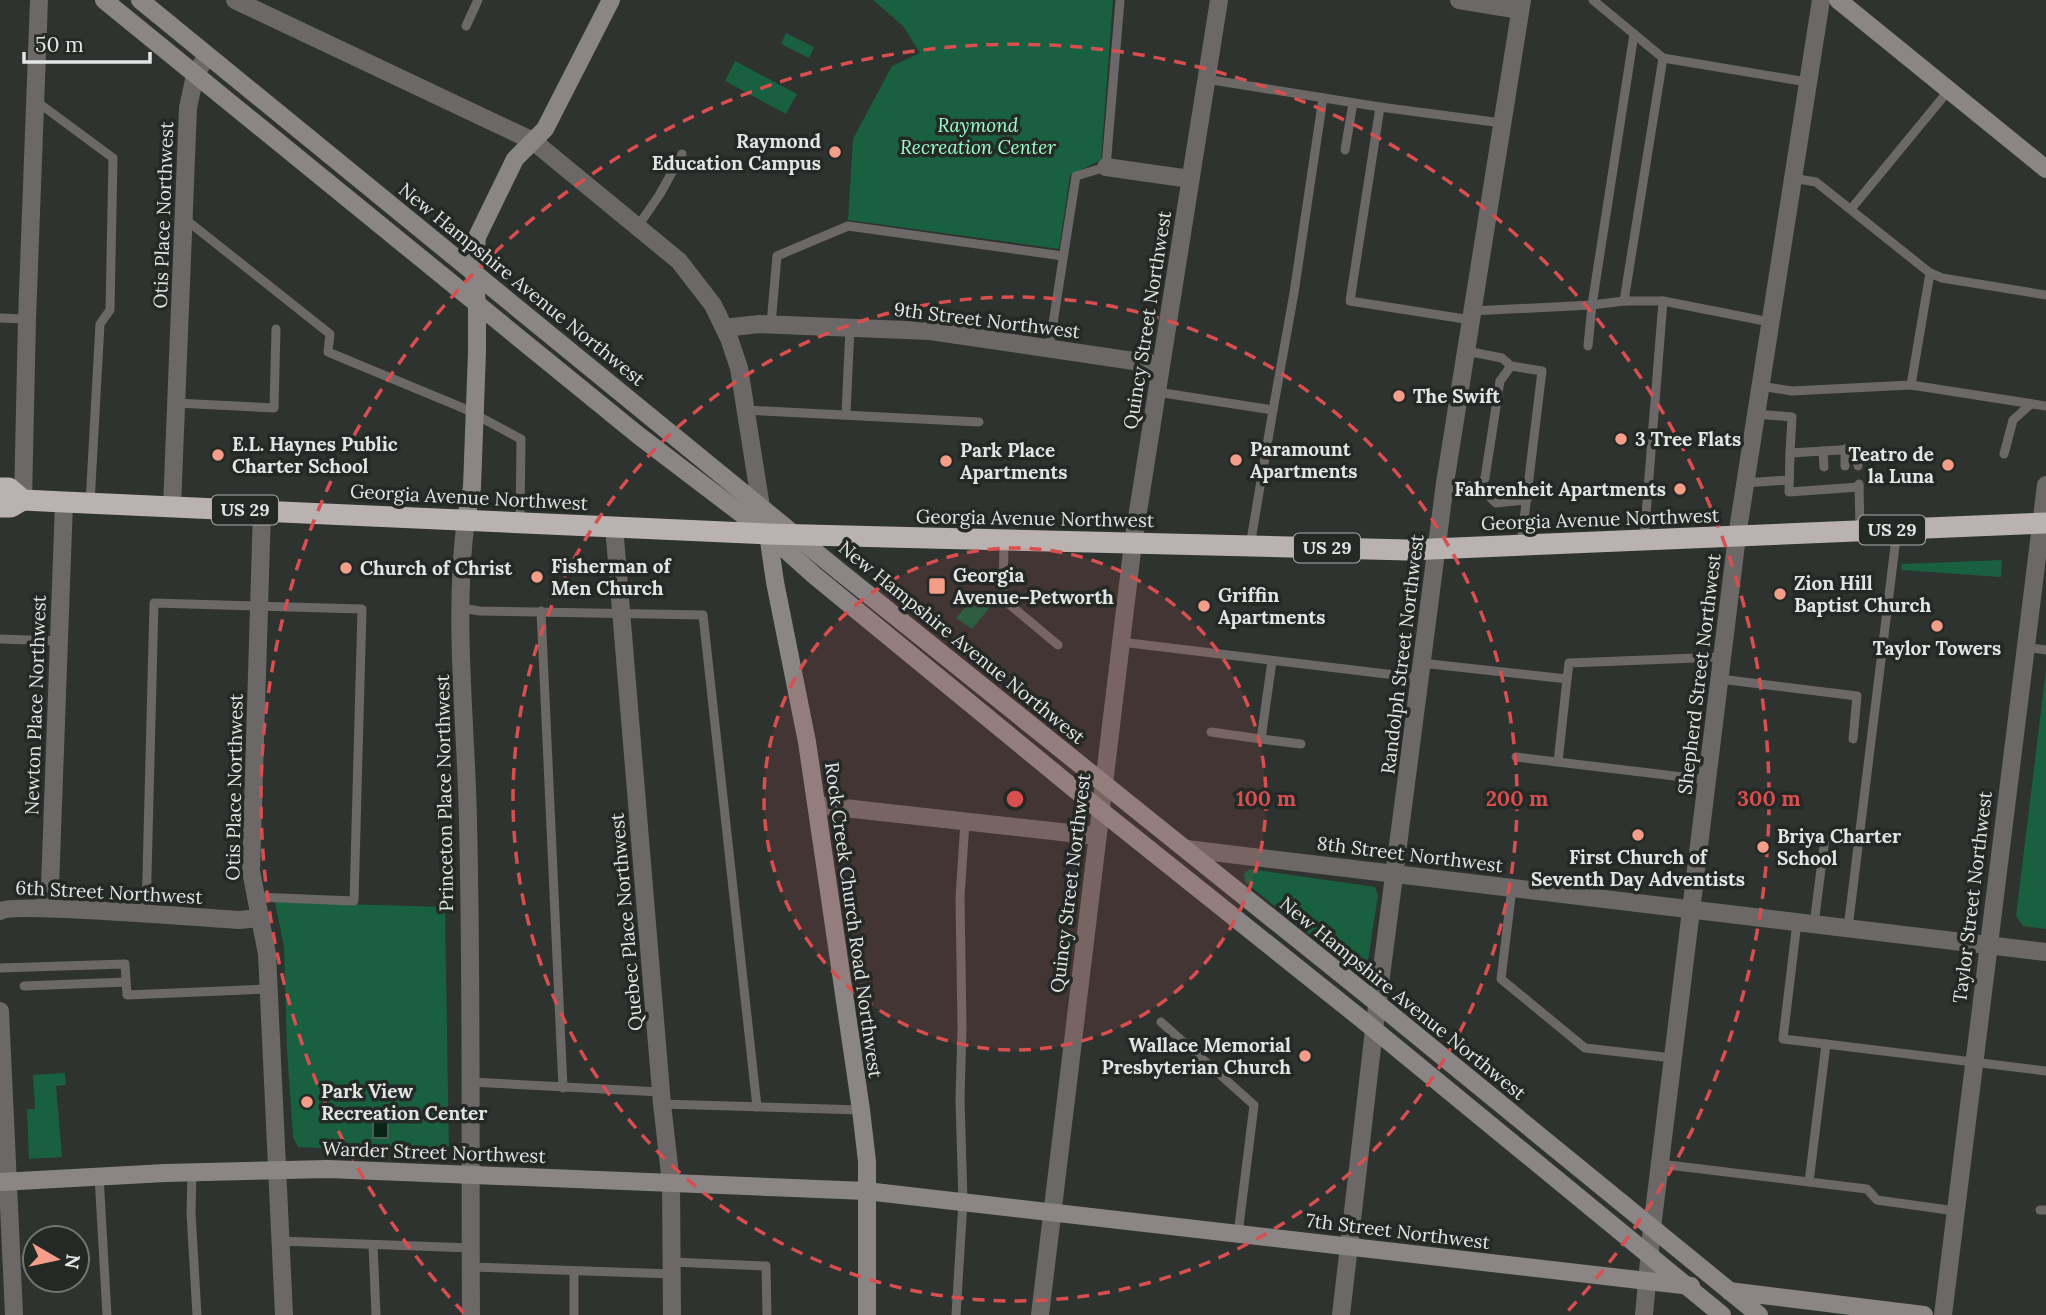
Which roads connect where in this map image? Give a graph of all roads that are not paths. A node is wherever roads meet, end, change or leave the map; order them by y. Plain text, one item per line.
1 (39, 0) edge
2 (104, 0) edge
3 (140, 0) edge
4 (235, 0) edge
5 (478, 0) edge
6 (611, 0) edge
7 (1120, 0) edge
8 (1219, 0) edge
9 (1459, 0) edge
10 (1592, 0) edge
11 (1821, 0) edge
12 (1838, 0) edge
13 (1521, 5) edge
14 (466, 26) dead end
15 (1634, 34) junction
16 (207, 56) junction
17 (1664, 58) junction
18 (195, 75) junction
19 (1206, 79) junction
20 (1807, 82) junction
21 (1949, 90) junction
22 (1323, 99) junction
23 (35, 100) junction
24 (1353, 103) junction
25 (1380, 107) junction
26 (1502, 123) junction
27 (533, 141) junction
28 (1345, 150) dead end
29 (682, 154) dead end
30 (1106, 167) junction
31 (2046, 169) edge
32 (1792, 178) junction
33 (1190, 179) junction
34 (1851, 209) junction
35 (183, 218) junction
36 (638, 226) junction
37 (1063, 256) junction
38 (474, 271) junction
39 (1930, 273) junction
40 (2046, 295) edge
41 (1624, 301) junction
42 (1662, 301) junction
43 (477, 305) junction
44 (1592, 305) junction
45 (1471, 315) junction
46 (0, 318) edge
47 (27, 319) junction
48 (1770, 322) junction
49 (771, 324) junction
50 (850, 327) junction
51 (724, 328) junction
52 (276, 329) dead end
53 (1588, 346) dead end
54 (1049, 349) junction
55 (1466, 351) junction
56 (1161, 365) junction
57 (1511, 366) junction
58 (1911, 385) junction
59 (1760, 386) junction
60 (1157, 392) junction
61 (176, 403) junction
62 (2031, 404) junction
63 (2046, 406) edge
64 (1273, 410) junction
65 (745, 411) junction
66 (846, 414) junction
67 (1756, 414) junction
68 (474, 415) junction
69 (979, 422) dead end
70 (1845, 450) junction
71 (1823, 451) junction
72 (1790, 453) junction
73 (2004, 454) dead end
74 (1845, 466) dead end
75 (1858, 466) dead end
76 (1824, 467) dead end
77 (1789, 480) junction
78 (1445, 483) junction
79 (1745, 483) junction
80 (2046, 485) edge
81 (0, 488) edge
82 (1479, 488) junction
83 (23, 500) junction
84 (1527, 500) junction
85 (64, 502) junction
86 (90, 503) junction
87 (0, 507) edge
88 (172, 507) junction
89 (761, 507) junction
90 (262, 510) junction
91 (466, 519) junction
92 (520, 522) junction
93 (2043, 523) edge
94 (614, 526) junction
95 (1897, 530) junction
96 (1860, 531) junction
97 (768, 534) junction
98 (796, 535) junction
99 (1737, 536) junction
100 (1004, 540) junction
101 (1644, 540) junction
102 (1133, 543) junction
103 (1250, 546) junction
104 (1521, 546) junction
105 (1436, 549) junction
106 (2040, 575) edge
107 (259, 607) junction
108 (461, 608) junction
109 (541, 611) junction
110 (620, 614) junction
111 (0, 639) edge
112 (59, 641) junction
113 (1121, 642) junction
114 (1058, 645) dead end
115 (2025, 647) junction
116 (2046, 650) edge
117 (1722, 657) junction
118 (1272, 661) junction
119 (1421, 671) junction
120 (1567, 679) junction
121 (1720, 679) junction
122 (1211, 732) dead end
123 (1261, 739) junction
124 (1853, 740) dead end
125 (1301, 744) dead end
126 (1516, 757) dead end
127 (1558, 762) junction
128 (1708, 780) junction
129 (1103, 783) junction
130 (817, 805) junction
131 (1100, 810) junction
132 (965, 822) junction
133 (1097, 836) junction
134 (1825, 838) dead end
135 (1187, 849) junction
136 (1395, 873) junction
137 (1512, 888) junction
138 (254, 897) junction
139 (43, 908) junction
140 (1, 909) edge
141 (1691, 909) junction
142 (146, 915) junction
143 (260, 918) junction
144 (1806, 923) junction
145 (1849, 928) junction
146 (1987, 945) junction
147 (2046, 952) edge
148 (0, 968) edge
149 (126, 982) junction
150 (24, 986) dead end
151 (268, 989) junction
152 (1377, 1003) junction
153 (0, 1011) edge
154 (1161, 1022) dead end
155 (1374, 1030) junction
156 (1826, 1044) junction
157 (1673, 1058) junction
158 (1973, 1062) junction
159 (2046, 1071) edge
160 (470, 1082) junction
161 (2, 1085) edge
162 (563, 1088) junction
163 (661, 1098) junction
164 (757, 1107) junction
165 (861, 1110) junction
166 (1660, 1164) junction
167 (276, 1169) junction
168 (192, 1172) junction
169 (470, 1175) junction
170 (99, 1176) junction
171 (4, 1181) edge
172 (1809, 1182) junction
173 (671, 1183) junction
174 (866, 1191) junction
175 (963, 1200) junction
176 (1955, 1211) junction
177 (1052, 1212) junction
178 (1652, 1228) junction
179 (1238, 1234) junction
180 (279, 1241) junction
181 (373, 1245) junction
182 (1349, 1247) junction
183 (471, 1248) junction
184 (1649, 1255) junction
185 (471, 1267) junction
186 (672, 1268) junction
187 (573, 1270) junction
188 (1646, 1281) junction
189 (1687, 1285) junction
190 (1729, 1291) junction
191 (14, 1315) edge
192 (107, 1315) edge
193 (197, 1315) edge
194 (284, 1315) edge
195 (376, 1315) edge
196 (471, 1315) edge
197 (574, 1315) edge
198 (672, 1315) edge
199 (767, 1315) edge
200 (867, 1315) edge
201 (956, 1315) edge
202 (1040, 1315) edge
203 (1341, 1315) edge
204 (1644, 1315) edge
205 (1722, 1315) edge
206 (1759, 1315) edge
207 (1924, 1315) edge
208 (1943, 1315) edge

1 - 23 street
2 - 18 main road
3 - 16 main road, New Hampshire Avenue Northwest
4 - 27 street
5 - 14 lane
6 - 27 main road, Princeton Place Northwest
7 - 30 lane
8 - 19 street, Quincy Street Northwest
9 - 13 street
10 - 15 lane
11 - 20 street, Shepherd Street Northwest
12 - 21 main road
13 - 26 street, Randolph Street Northwest
15 - 17 lane
15 - 44 lane
16 - 18 street, Otis Place Northwest
16 - 38 main road, New Hampshire Avenue Northwest
17 - 20 lane
17 - 41 lane
18 - 35 street, Otis Place Northwest
18 - 43 main road
19 - 22 lane
19 - 33 street, Quincy Street Northwest
20 - 32 street, Shepherd Street Northwest
21 - 31 main road
21 - 34 lane
22 - 24 lane
22 - 64 lane
23 - 47 street
23 - 86 lane
24 - 25 lane
24 - 28 lane
25 - 26 lane
25 - 45 lane
26 - 45 street, Randolph Street Northwest
27 - 36 street
27 - 38 main road, Princeton Place Northwest
29 - 36 lane
30 - 33 street
30 - 37 lane
32 - 34 lane
32 - 48 street, Shepherd Street Northwest
33 - 56 street, Quincy Street Northwest
34 - 39 lane
35 - 61 street, Otis Place Northwest
35 - 68 lane
36 - 51 street
37 - 49 lane
37 - 54 lane
38 - 43 main road, Princeton Place Northwest
38 - 89 main road, New Hampshire Avenue Northwest
39 - 40 lane
39 - 58 lane
41 - 42 lane
41 - 44 lane
42 - 48 lane
42 - 101 lane
43 - 68 main road, Princeton Place Northwest
43 - 97 main road
44 - 45 lane
44 - 53 lane
45 - 55 street, Randolph Street Northwest
46 - 47 lane
47 - 83 street
48 - 59 street, Shepherd Street Northwest
49 - 50 street, 9th Street Northwest
49 - 51 street, 9th Street Northwest
50 - 54 street, 9th Street Northwest
50 - 66 lane
51 - 65 street
52 - 61 lane
54 - 56 street, 9th Street Northwest
55 - 57 lane
55 - 78 street, Randolph Street Northwest
56 - 60 street, Quincy Street Northwest
57 - 82 lane
57 - 84 lane
58 - 59 lane
58 - 62 lane
59 - 67 street, Shepherd Street Northwest
60 - 64 lane
60 - 102 street, Quincy Street Northwest
61 - 88 street, Otis Place Northwest
62 - 63 lane
62 - 73 lane
64 - 103 lane
65 - 66 lane
65 - 89 street
66 - 69 lane
67 - 72 lane
67 - 79 street, Shepherd Street Northwest
68 - 91 main road, Princeton Place Northwest
68 - 92 lane
70 - 71 lane
70 - 74 lane
70 - 75 lane
71 - 72 lane
71 - 76 lane
72 - 77 lane
77 - 79 lane
77 - 96 lane
78 - 82 lane
78 - 105 street, Randolph Street Northwest
79 - 99 street, Shepherd Street Northwest
80 - 93 street, Taylor Street Northwest
81 - 83 highway, Georgia Avenue Northwest / US 29
82 - 84 lane
83 - 85 highway, Georgia Avenue Northwest / US 29
83 - 87 highway, Georgia Avenue Northwest / US 29
84 - 104 lane
85 - 86 highway, Georgia Avenue Northwest / US 29
85 - 112 street, Newton Place Northwest
86 - 88 highway, Georgia Avenue Northwest / US 29
88 - 90 highway, Georgia Avenue Northwest / US 29
89 - 98 main road, New Hampshire Avenue Northwest
90 - 91 highway, Georgia Avenue Northwest / US 29
90 - 107 street, Otis Place Northwest
91 - 92 highway, Georgia Avenue Northwest / US 29
91 - 108 street, Princeton Place Northwest
92 - 94 highway, Georgia Avenue Northwest / US 29
93 - 95 highway, Georgia Avenue Northwest / US 29
93 - 106 street, Taylor Street Northwest
94 - 97 highway, Georgia Avenue Northwest / US 29
94 - 110 street, Quebec Place Northwest
95 - 96 highway, Georgia Avenue Northwest / US 29
95 - 145 lane
96 - 99 highway, Georgia Avenue Northwest / US 29
97 - 98 highway, Georgia Avenue Northwest / US 29
97 - 130 main road, Rock Creek Church Road Northwest
97 - 131 main road
98 - 100 highway, Georgia Avenue Northwest / US 29
98 - 129 main road, New Hampshire Avenue Northwest
99 - 101 highway, Georgia Avenue Northwest / US 29
99 - 117 street, Shepherd Street Northwest
100 - 102 highway, Georgia Avenue Northwest / US 29
100 - 114 lane
101 - 104 highway, Georgia Avenue Northwest / US 29
102 - 103 highway, Georgia Avenue Northwest / US 29
102 - 113 street, Quincy Street Northwest
103 - 105 highway, Georgia Avenue Northwest / US 29
104 - 105 highway, Georgia Avenue Northwest / US 29
105 - 119 street, Randolph Street Northwest
106 - 115 street, Taylor Street Northwest
107 - 138 street, Otis Place Northwest
107 - 138 lane
107 - 142 lane
108 - 109 lane
108 - 160 street, Princeton Place Northwest
109 - 110 lane
109 - 162 lane
110 - 163 street, Quebec Place Northwest
110 - 164 lane
111 - 112 lane
112 - 139 street, Newton Place Northwest
113 - 118 lane
113 - 129 street, Quincy Street Northwest
115 - 116 lane
115 - 146 street, Taylor Street Northwest
117 - 120 lane
117 - 121 street, Shepherd Street Northwest
118 - 119 lane
118 - 123 lane
119 - 120 lane
119 - 136 street, Randolph Street Northwest
120 - 127 lane
121 - 124 lane
121 - 128 street, Shepherd Street Northwest
122 - 123 lane
123 - 125 lane
126 - 127 lane
127 - 128 lane
128 - 141 street, Shepherd Street Northwest
129 - 131 street, Quincy Street Northwest
129 - 135 main road, New Hampshire Avenue Northwest
130 - 132 street
130 - 165 main road, Rock Creek Church Road Northwest
131 - 133 street, Quincy Street Northwest
131 - 155 main road
132 - 133 street
132 - 175 lane
133 - 177 street, Quincy Street Northwest
134 - 144 lane
135 - 136 street, 8th Street Northwest
135 - 152 main road, New Hampshire Avenue Northwest
136 - 137 street, 8th Street Northwest
136 - 152 street, Randolph Street Northwest
137 - 141 street, 8th Street Northwest
137 - 157 lane
138 - 143 street, Otis Place Northwest
139 - 140 street, 6th Street Northwest
139 - 142 street, 6th Street Northwest
141 - 144 street, 8th Street Northwest
141 - 157 street, Shepherd Street Northwest
142 - 143 street, 6th Street Northwest
143 - 151 street, Otis Place Northwest
144 - 145 street, 8th Street Northwest
144 - 156 lane
145 - 146 street, 8th Street Northwest
146 - 147 street, 8th Street Northwest
146 - 158 street, Taylor Street Northwest
148 - 149 lane
149 - 150 lane
149 - 151 lane
151 - 167 street, Otis Place Northwest
152 - 155 street, Randolph Street Northwest
152 - 178 main road, New Hampshire Avenue Northwest
153 - 161 street
154 - 179 lane
155 - 182 street, Randolph Street Northwest
155 - 184 main road
156 - 158 lane
156 - 172 lane
157 - 166 street, Shepherd Street Northwest
158 - 159 lane
158 - 176 street, Taylor Street Northwest
160 - 162 lane
160 - 169 street, Princeton Place Northwest
161 - 171 street
162 - 163 lane
163 - 164 lane
163 - 173 street, Quebec Place Northwest
164 - 165 lane
165 - 174 main road, Rock Creek Church Road Northwest
166 - 172 lane
166 - 178 street, Shepherd Street Northwest
167 - 168 main road, Warder Street Northwest
167 - 169 main road, Warder Street Northwest
167 - 180 street, Otis Place Northwest
168 - 170 main road, Warder Street Northwest
168 - 193 lane
169 - 173 main road, Warder Street Northwest
169 - 183 street, Princeton Place Northwest
170 - 171 main road, Warder Street Northwest
170 - 192 lane
171 - 191 street
172 - 176 lane
173 - 174 main road, Warder Street Northwest
173 - 186 street, Quebec Place Northwest
174 - 175 main road, 7th Street Northwest
174 - 200 main road, Rock Creek Church Road Northwest
175 - 177 main road, 7th Street Northwest
175 - 201 lane
176 - 208 street, Taylor Street Northwest
177 - 179 main road, 7th Street Northwest
177 - 202 street, Quincy Street Northwest
178 - 184 street, Shepherd Street Northwest
178 - 190 main road, New Hampshire Avenue Northwest
179 - 182 main road, 7th Street Northwest
180 - 181 lane
180 - 194 street, Otis Place Northwest
181 - 183 lane
181 - 195 lane
182 - 188 main road, 7th Street Northwest
182 - 203 street, Randolph Street Northwest
183 - 185 street, Princeton Place Northwest
184 - 188 street, Shepherd Street Northwest
184 - 189 main road
185 - 187 lane
185 - 196 street, Princeton Place Northwest
186 - 187 lane
186 - 198 street, Quebec Place Northwest
186 - 199 lane
187 - 197 lane
188 - 189 main road, 7th Street Northwest
188 - 204 street, Shepherd Street Northwest
189 - 190 main road, 7th Street Northwest
189 - 205 main road
190 - 206 main road, New Hampshire Avenue Northwest
190 - 207 main road, 7th Street Northwest

